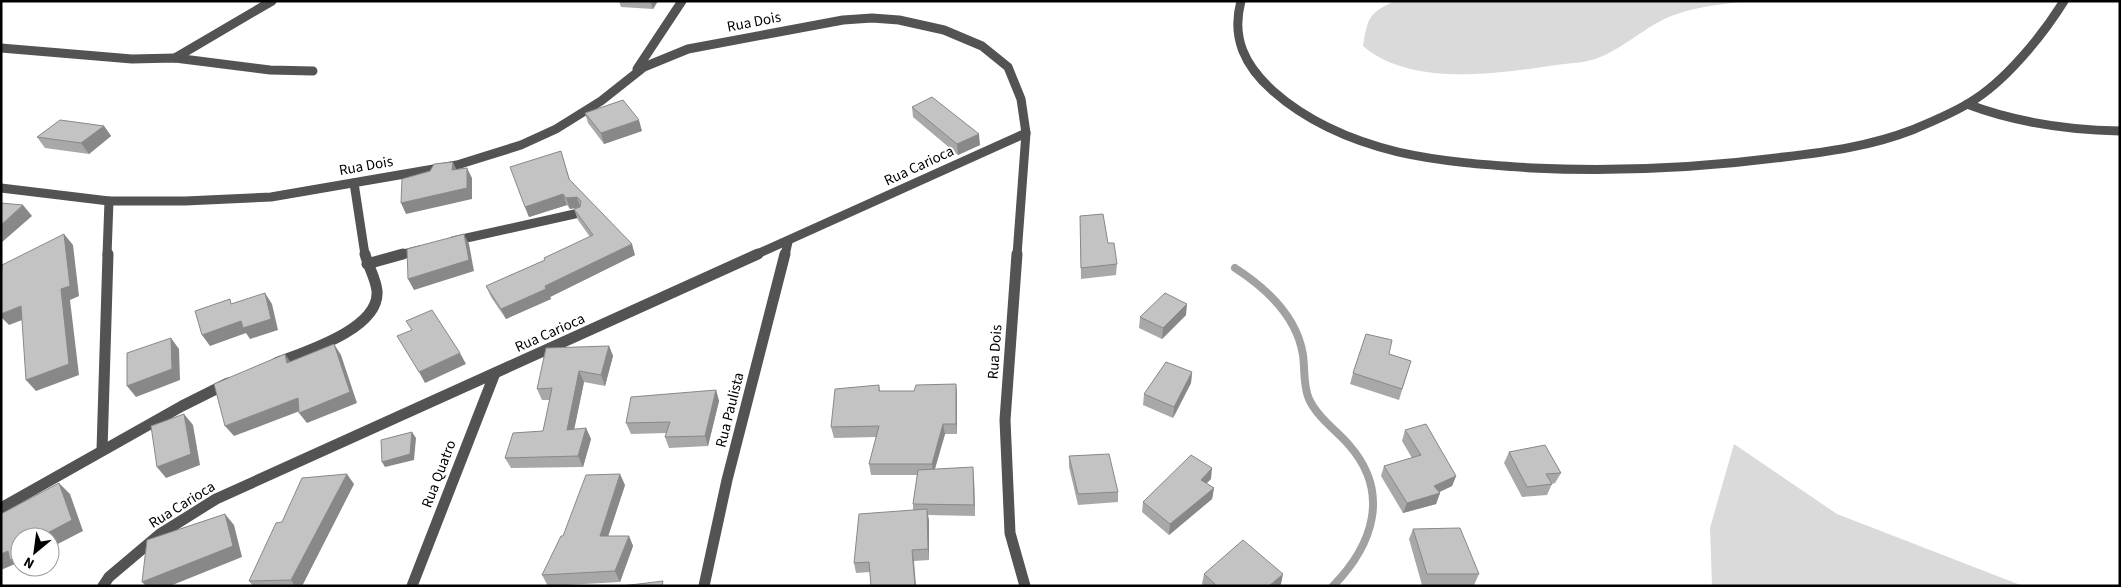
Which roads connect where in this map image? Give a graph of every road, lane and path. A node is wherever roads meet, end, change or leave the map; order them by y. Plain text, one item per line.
1 (272, 1) edge
2 (682, 1) edge
3 (1241, 1) edge
4 (2064, 1) edge
5 (1, 48) edge
6 (175, 58) junction
7 (313, 71) dead end
8 (632, 77) junction
9 (1967, 104) junction
10 (2120, 131) edge
11 (1026, 133) junction
12 (354, 183) junction
13 (1, 188) edge
14 (109, 201) junction
15 (579, 213) edge
16 (447, 242) edge
17 (788, 242) junction
18 (429, 247) edge
19 (367, 264) junction
20 (263, 368) edge
21 (495, 373) junction
22 (236, 380) edge
23 (102, 450) junction
24 (1, 508) edge
25 (103, 586) edge
26 (412, 586) edge
27 (704, 586) edge
28 (1025, 586) edge

1 - 6 street
2 - 8 street
3 - 9 street
4 - 9 street
5 - 6 street
6 - 7 street
8 - 11 street, Rua Dois
8 - 12 street, Rua Dois
9 - 10 street
11 - 17 street, Rua Carioca
11 - 28 street, Rua Dois
12 - 14 street, Rua Dois
12 - 19 street
13 - 14 street, Rua Dois
14 - 23 street
15 - 16 street
17 - 21 street, Rua Carioca
17 - 27 street, Rua Paulista
18 - 19 street
19 - 20 street
21 - 25 street, Rua Carioca
21 - 26 street, Rua Quatro
22 - 23 street
23 - 24 street

